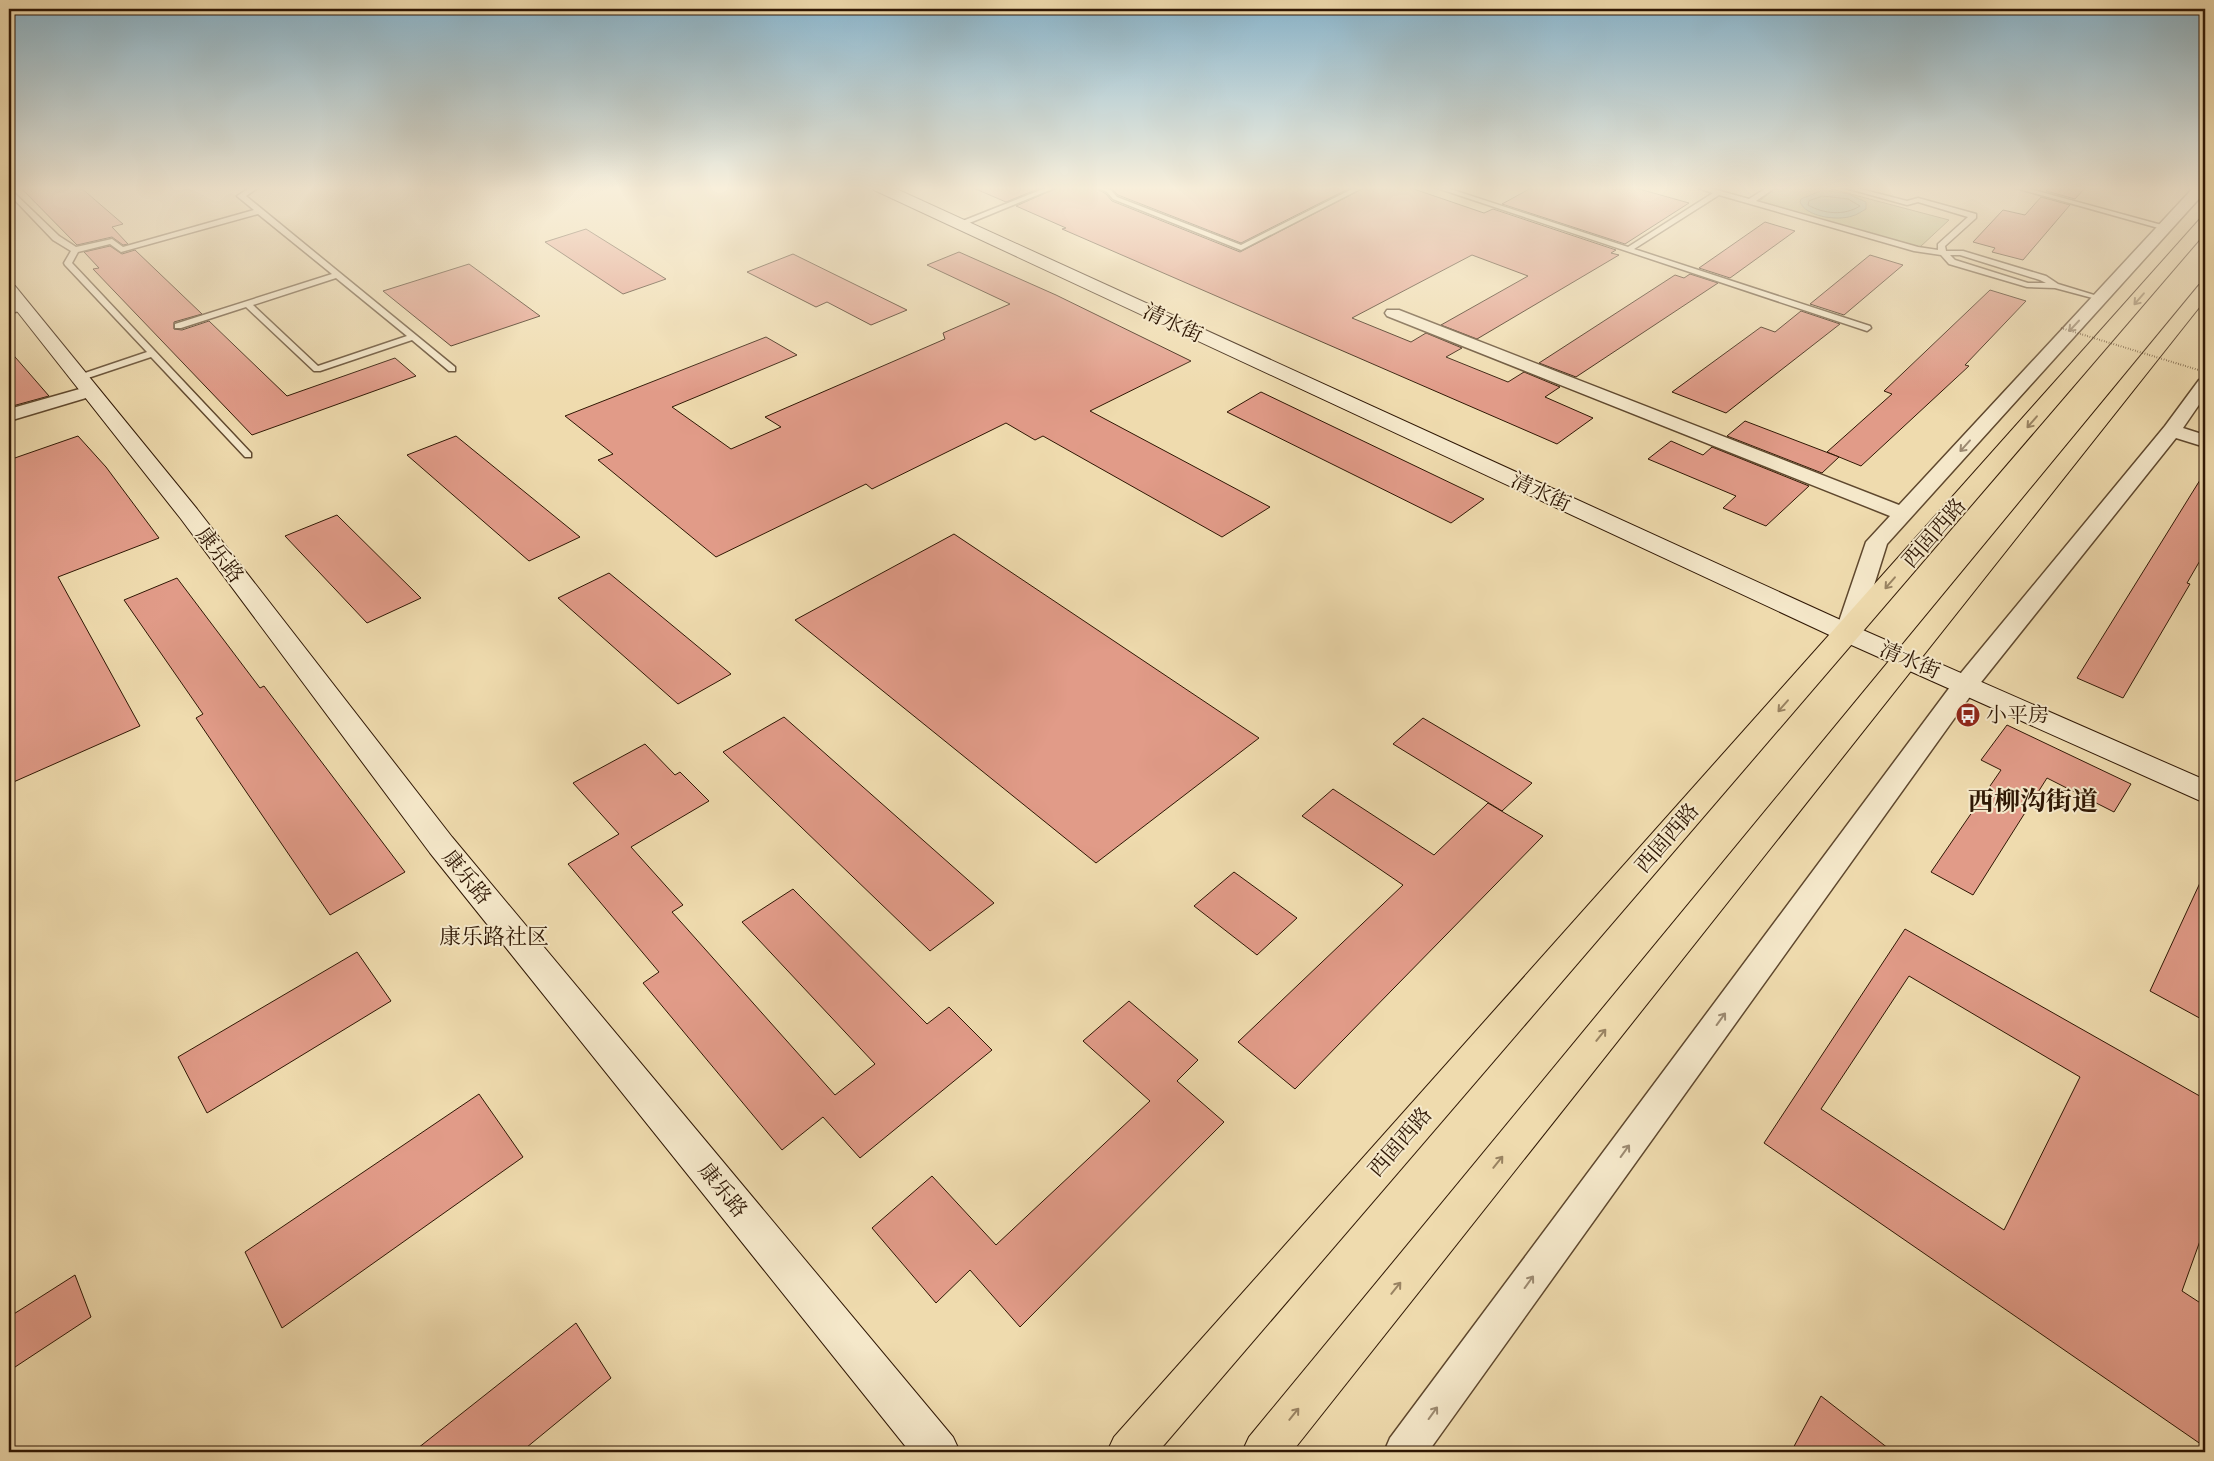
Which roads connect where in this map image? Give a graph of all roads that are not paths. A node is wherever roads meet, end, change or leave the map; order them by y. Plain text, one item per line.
1 (73, 255) edge
2 (313, 255) edge
3 (1027, 255) edge
4 (1644, 255) edge
5 (1945, 255) edge
6 (2139, 255) edge
7 (2177, 255) edge
8 (338, 275) junction
9 (2205, 289) edge
10 (2100, 298) junction
11 (13, 303) edge
12 (247, 304) junction
13 (1393, 314) dead end
14 (178, 326) dead end
15 (1867, 328) dead end
16 (413, 337) junction
17 (153, 354) junction
18 (452, 369) dead end
19 (85, 384) junction
20 (2205, 384) edge
21 (9, 415) edge
22 (2172, 430) junction
23 (2205, 441) edge
24 (248, 454) dead end
25 (1903, 514) junction
26 (1847, 633) junction
27 (1905, 658) junction
28 (1966, 685) junction
29 (2205, 792) edge
30 (938, 1452) edge
31 (1129, 1452) edge
32 (1264, 1452) edge
33 (1404, 1452) edge

1 - 17 lane
2 - 8 lane
3 - 26 main road, 清水街
4 - 15 lane
5 - 10 lane
6 - 10 street
7 -> 26 main road, 西固西路
8 - 12 lane
8 - 16 lane
9 - 27 main road
10 -> 25 street
11 - 19 main road, 康乐路
12 - 14 lane
12 - 16 lane
13 - 25 street
16 - 18 lane
17 - 19 lane
17 - 24 lane
19 - 21 street
19 - 30 main road, 康乐路
20 - 22 street
22 - 23 street
22 - 28 street
25 - 26 street
26 - 27 main road, 清水街
26 -> 31 main road, 西固西路
27 - 28 main road, 清水街
32 -> 27 main road
28 - 29 main road, 清水街
33 -> 28 street

